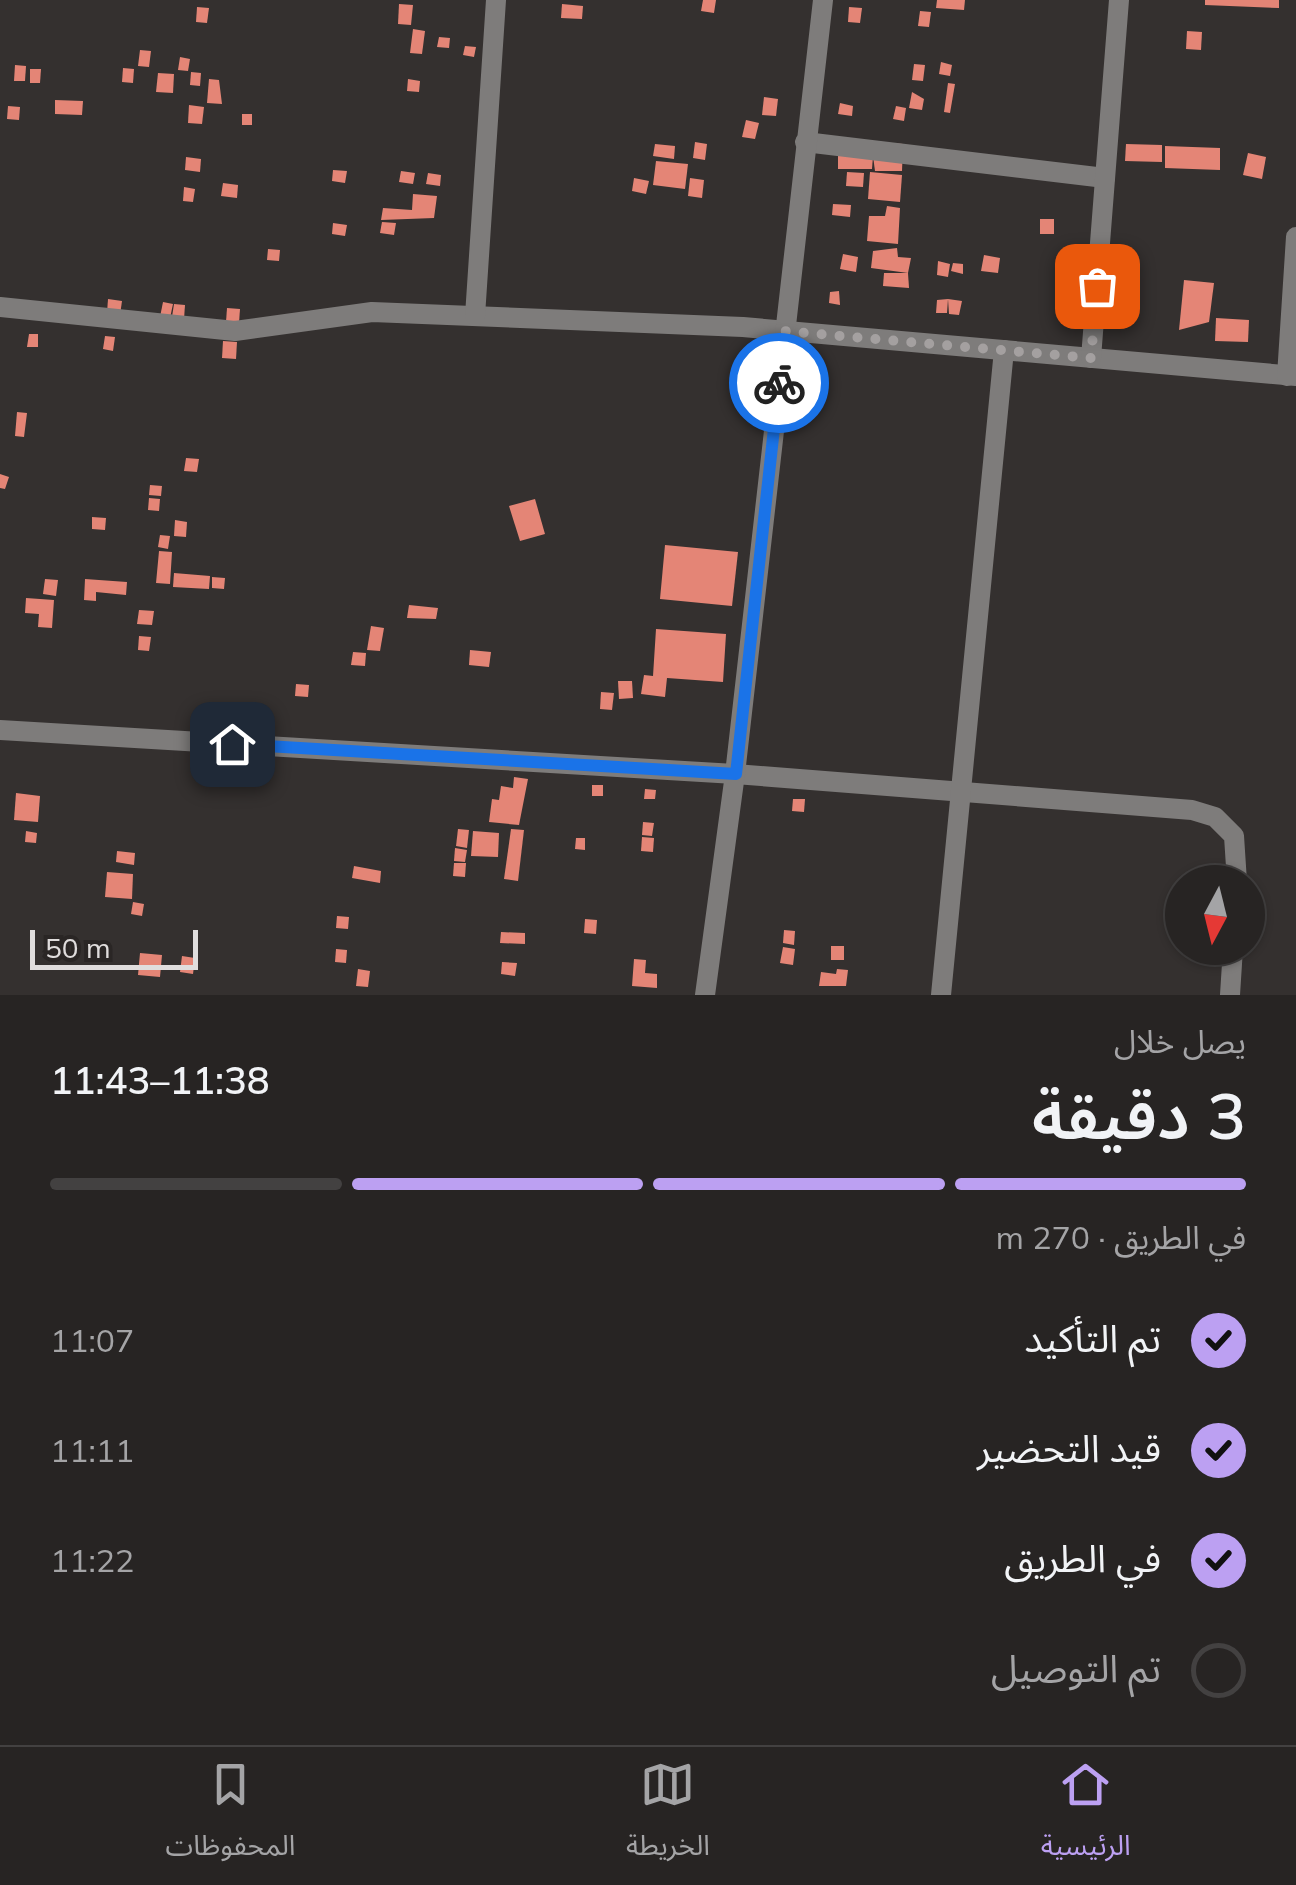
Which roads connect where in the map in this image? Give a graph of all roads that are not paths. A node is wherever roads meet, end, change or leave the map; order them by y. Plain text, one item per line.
1 (496, 0) edge
2 (823, 0) edge
3 (1119, 0) edge
4 (805, 142) junction
5 (1105, 178) junction
6 (1296, 238) edge
7 (0, 307) edge
8 (475, 316) junction
9 (784, 331) junction
10 (1004, 350) junction
11 (1091, 358) junction
12 (1292, 376) edge
13 (0, 730) edge
14 (736, 774) junction
15 (961, 792) junction
16 (1236, 865) edge
17 (1232, 965) edge
18 (705, 995) edge
19 (942, 995) edge
20 (1230, 995) edge

1 - 8 street
2 - 4 street
3 - 5 street
4 - 5 street
4 - 9 street
5 - 11 street
6 - 12 street
7 - 8 street
8 - 9 street
9 - 10 street
9 - 14 street
10 - 11 street
10 - 15 street
11 - 12 street
13 - 14 street
14 - 15 street
14 - 18 street
15 - 16 street
15 - 19 street
17 - 20 street

